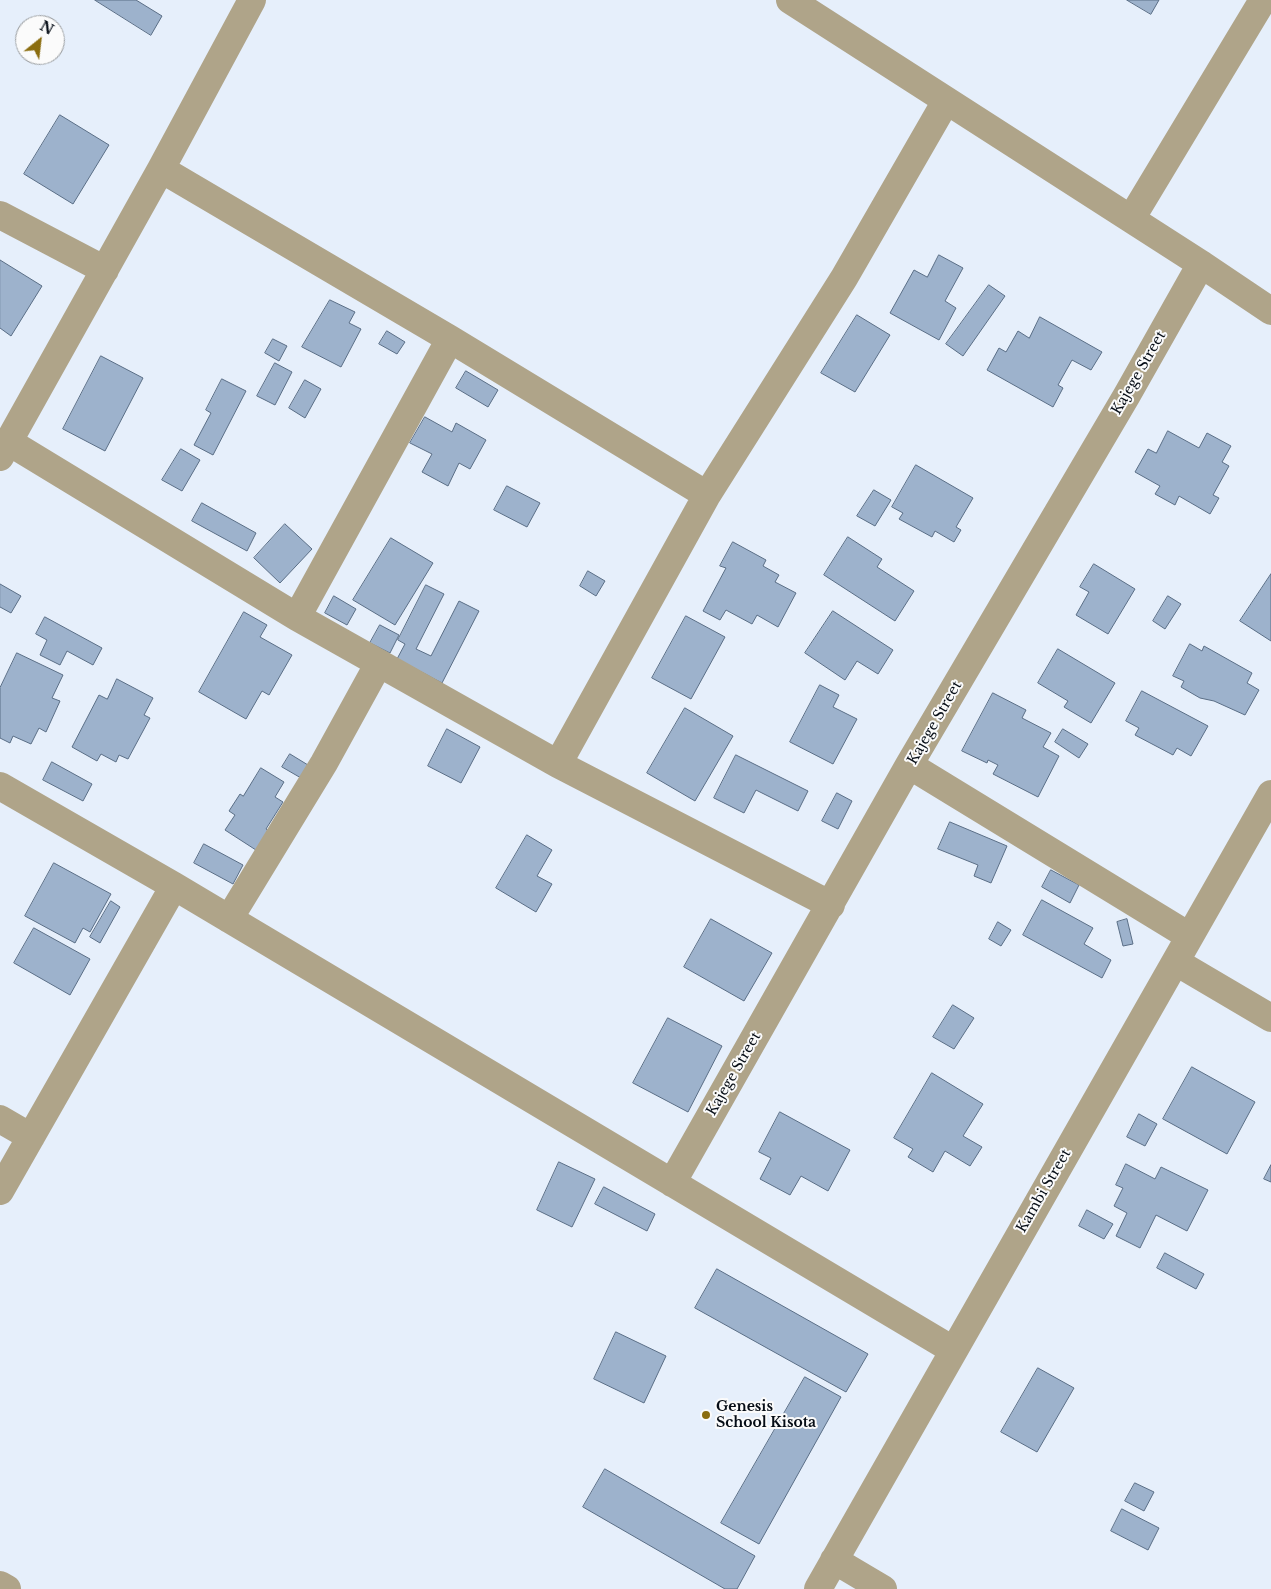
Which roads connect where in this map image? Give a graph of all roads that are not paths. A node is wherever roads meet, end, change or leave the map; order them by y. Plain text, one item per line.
1 (252, 0) edge
2 (790, 0) edge
3 (1264, 0) edge
4 (946, 100) junction
5 (161, 169) junction
6 (0, 215) edge
7 (1131, 219) junction
8 (1201, 264) junction
9 (105, 270) junction
10 (1271, 311) edge
11 (450, 339) junction
12 (4, 450) edge
13 (707, 495) junction
14 (297, 617) junction
15 (379, 663) junction
16 (558, 764) junction
17 (909, 765) junction
18 (0, 786) edge
19 (1271, 794) edge
20 (174, 886) junction
21 (830, 905) junction
22 (229, 919) junction
23 (1189, 936) junction
24 (1176, 962) junction
25 (1271, 1018) edge
26 (0, 1119) edge
27 (31, 1137) junction
28 (672, 1183) junction
29 (0, 1191) edge
30 (953, 1350) junction
31 (834, 1560) junction
32 (0, 1585) edge
33 (7, 1589) edge
34 (818, 1589) edge
35 (882, 1589) edge

1 - 5 street
2 - 4 street
3 - 7 street
4 - 7 street
4 - 13 street
5 - 9 street
5 - 11 street
6 - 9 street
7 - 8 street
8 - 10 street
8 - 17 street, Kajege Street
9 - 12 street
11 - 13 street
11 - 14 street
12 - 14 street
13 - 16 street
14 - 15 street
15 - 16 street
15 - 22 street
16 - 21 street
17 - 21 street, Kajege Street
17 - 23 street
18 - 20 street
19 - 23 street, Kambi Street
20 - 22 street
20 - 27 street
21 - 28 street, Kajege Street
22 - 28 street
23 - 24 street, Kambi Street
24 - 25 street
24 - 30 street, Kambi Street
26 - 27 street
27 - 29 street
28 - 30 street
30 - 31 street, Kambi Street
31 - 34 street, Kambi Street
31 - 35 street
32 - 33 street

